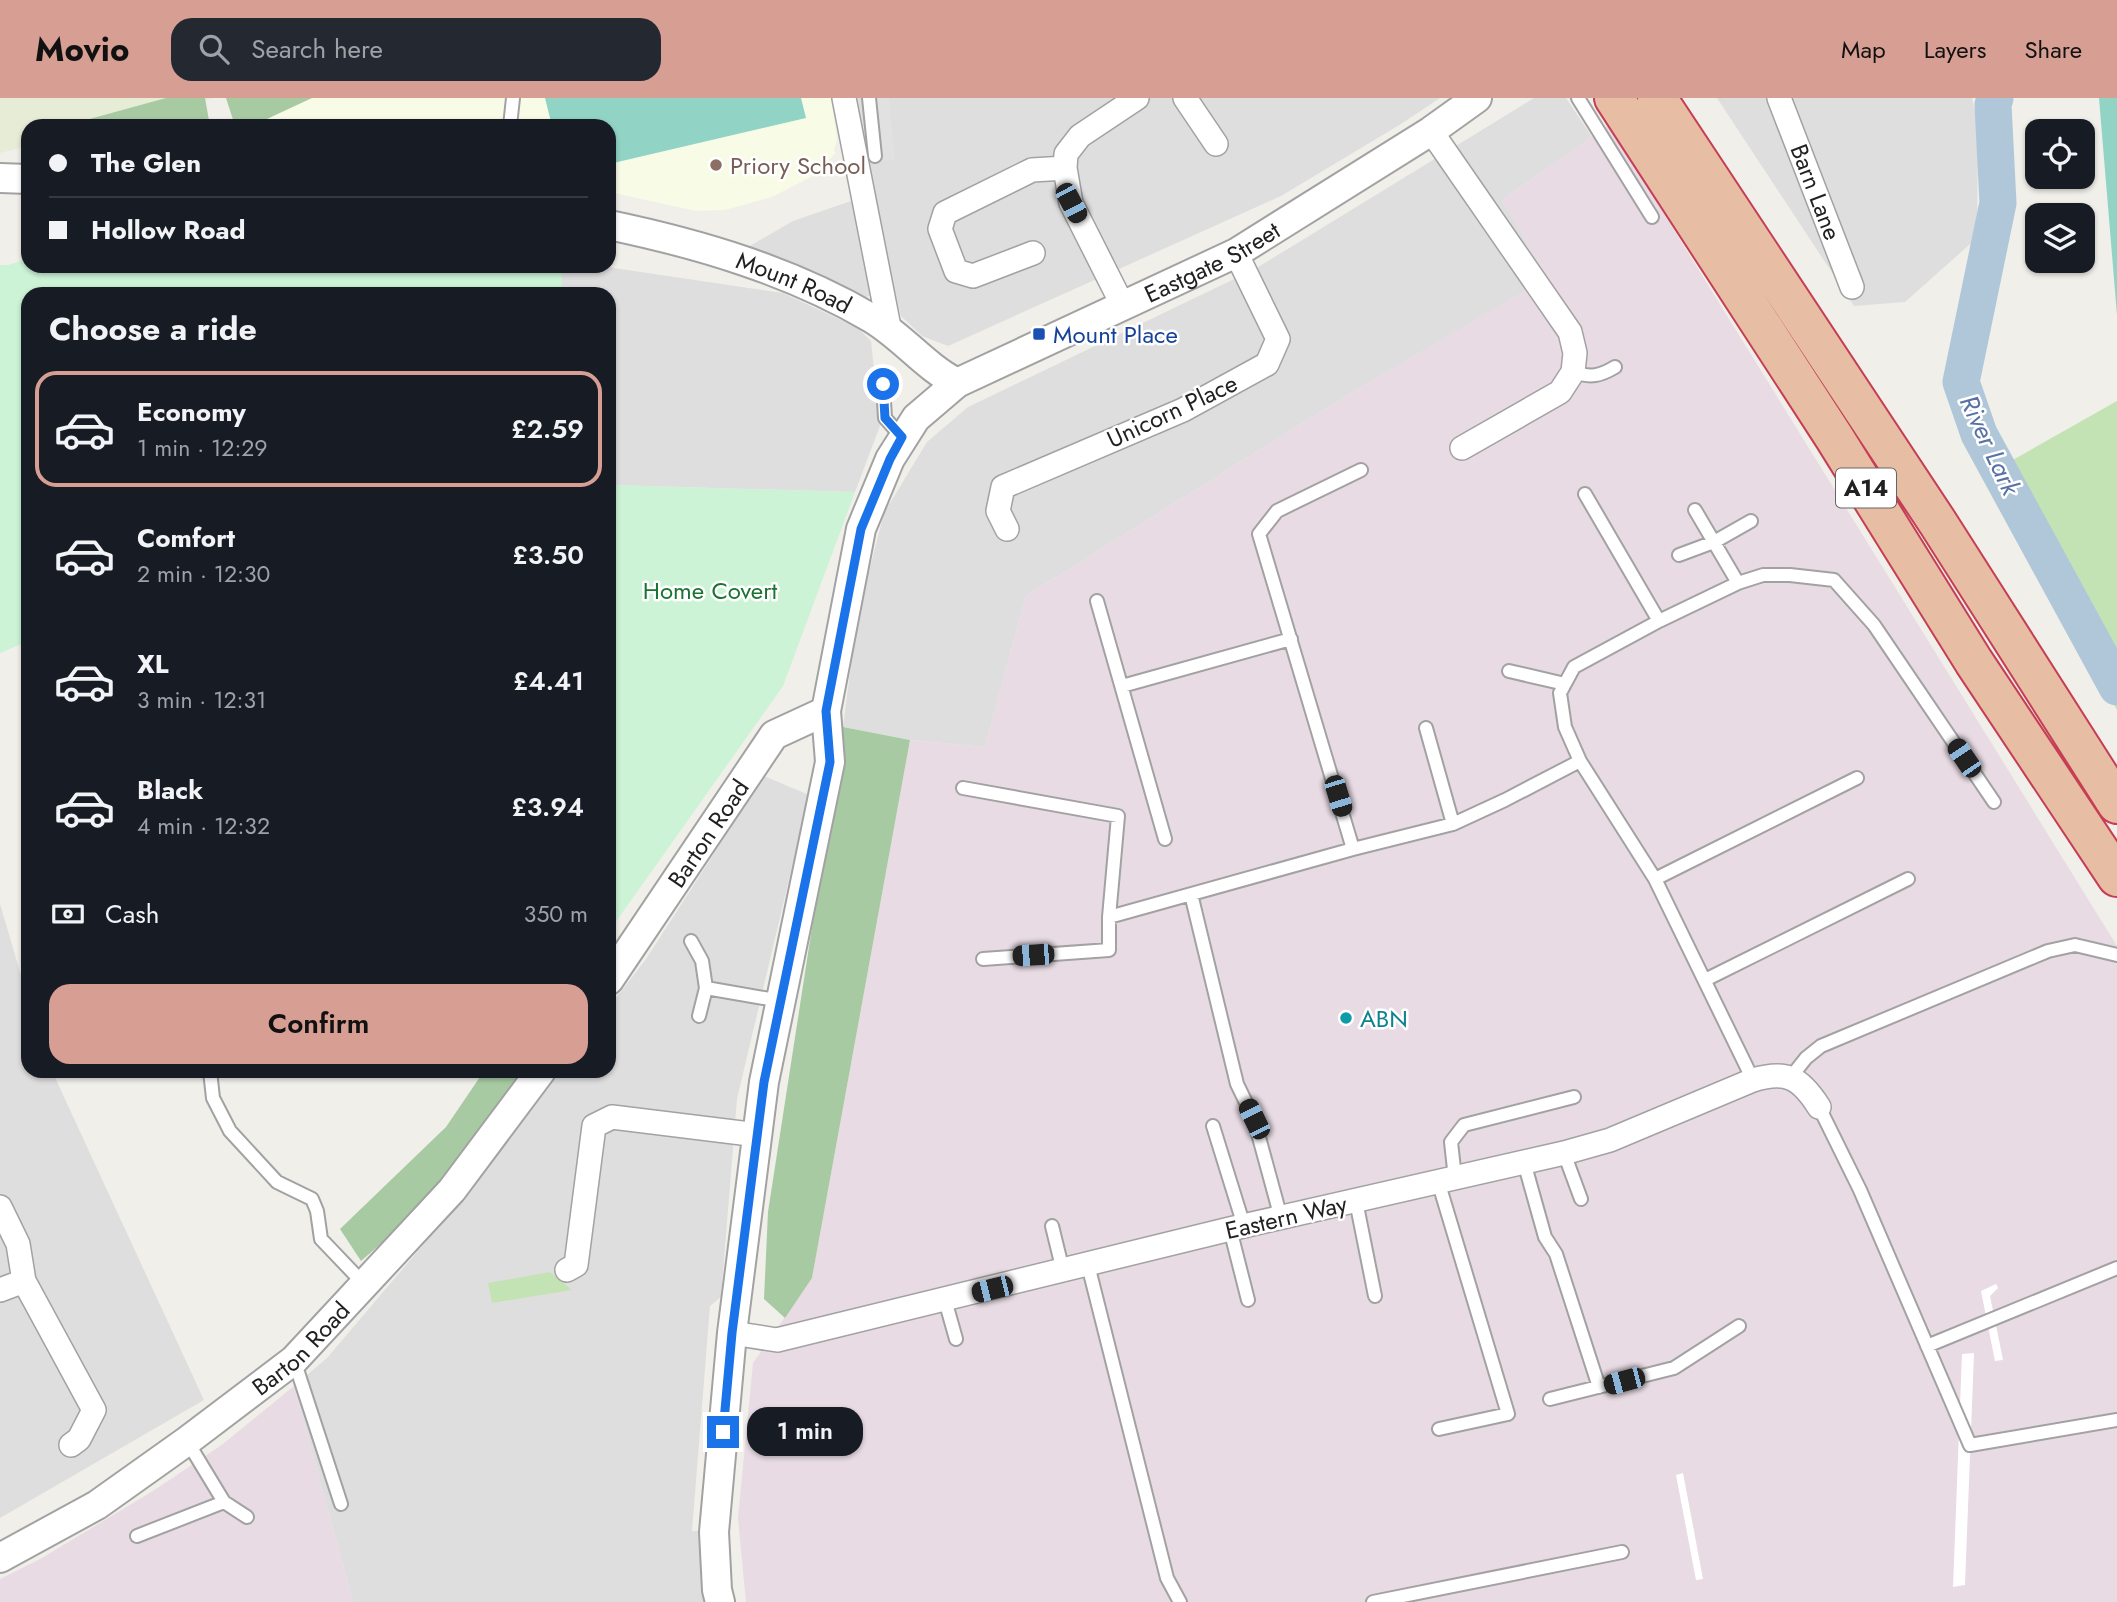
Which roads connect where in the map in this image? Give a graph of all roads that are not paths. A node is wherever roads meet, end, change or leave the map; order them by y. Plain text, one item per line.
1 (513, 98) edge
2 (1138, 98) edge
3 (1185, 98) edge
4 (1477, 98) edge
5 (1578, 98) edge
6 (1614, 98) edge
7 (1657, 98) edge
8 (1779, 98) edge
9 (869, 102) edge
10 (844, 104) edge
11 (511, 119) edge
12 (1431, 131) junction
13 (1216, 145) dead end
14 (875, 156) dead end
15 (1065, 168) junction
16 (0, 178) edge
17 (21, 179) edge
18 (1653, 217) dead end
19 (616, 227) edge
20 (1033, 253) dead end
21 (1236, 253) junction
22 (1853, 287) dead end
23 (1124, 306) junction
24 (890, 332) junction
25 (1615, 367) dead end
26 (1573, 372) junction
27 (957, 383) junction
28 (883, 384) dead end
29 (902, 437) junction
30 (1462, 448) dead end
31 (1361, 470) dead end
32 (1585, 494) dead end
33 (1695, 510) dead end
34 (1751, 521) dead end
35 (1007, 529) dead end
36 (1714, 542) junction
37 (1679, 555) dead end
38 (1738, 583) junction
39 (1097, 601) dead end
40 (1659, 621) junction
41 (1291, 639) junction
42 (1510, 671) dead end
43 (1565, 684) junction
44 (1122, 686) junction
45 (826, 711) junction
46 (1426, 728) dead end
47 (1580, 761) junction
48 (1857, 778) dead end
49 (963, 788) dead end
50 (1994, 802) dead end
51 (2117, 804) edge
52 (1453, 824) junction
53 (1165, 839) dead end
54 (1353, 849) junction
55 (2117, 877) edge
56 (1655, 879) junction
57 (1908, 879) dead end
58 (1191, 894) junction
59 (1109, 917) junction
60 (691, 941) dead end
61 (2117, 955) edge
62 (983, 959) dead end
63 (616, 966) edge
64 (1705, 980) junction
65 (706, 988) junction
66 (781, 1001) junction
67 (699, 1016) dead end
68 (1791, 1077) junction
69 (211, 1078) edge
70 (536, 1078) edge
71 (1753, 1080) junction
72 (1574, 1097) dead end
73 (1819, 1107) joint
74 (1213, 1126) dead end
75 (758, 1135) junction
76 (1564, 1153) junction
77 (1524, 1162) junction
78 (1446, 1180) junction
79 (1581, 1199) dead end
80 (1356, 1201) junction
81 (0, 1207) edge
82 (1281, 1218) junction
83 (1052, 1226) dead end
84 (1237, 1228) junction
85 (1087, 1265) junction
86 (2117, 1268) edge
87 (567, 1270) dead end
88 (1063, 1271) junction
89 (24, 1281) junction
90 (363, 1283) junction
91 (0, 1290) edge
92 (1376, 1296) dead end
93 (946, 1300) junction
94 (1248, 1300) dead end
95 (1739, 1326) dead end
96 (732, 1333) junction
97 (956, 1339) dead end
98 (1927, 1346) junction
99 (294, 1360) junction
100 (1600, 1387) junction
101 (1550, 1399) dead end
102 (2117, 1420) edge
103 (1439, 1429) dead end
104 (187, 1441) junction
105 (71, 1446) dead end
106 (224, 1502) junction
107 (341, 1504) dead end
108 (247, 1517) dead end
109 (137, 1536) dead end
110 (1622, 1552) dead end
111 (0, 1558) edge
112 (720, 1602) edge
113 (1180, 1602) edge
114 (1373, 1602) edge

1 - 11 lane
2 - 15 street
3 - 13 street
4 - 12 street, Eastgate Street
5 - 18 lane
6 - 55 highway, A14
7 - 51 highway, A14
8 - 22 street, Barn Lane
9 - 10 lane
9 - 14 lane
10 - 24 street
12 - 21 street, Eastgate Street
12 - 26 street
15 - 20 street
15 - 23 street
16 - 17 street
19 - 24 street, Mount Road
21 - 23 street, Eastgate Street
21 - 35 street, Unicorn Place
23 - 27 street, Eastgate Street
24 - 27 street, Mount Road
25 - 26 lane
26 - 30 street
27 - 29 street, Eastgate Street
28 - 29 lane
29 - 45 street, Eastgate Street
31 - 41 lane
32 - 40 lane
33 - 36 lane
34 - 36 lane
36 - 37 lane
36 - 38 lane
38 - 40 lane
38 - 50 lane
39 - 44 lane
40 - 43 lane
41 - 44 lane
41 - 54 lane
42 - 43 lane
43 - 47 lane
44 - 53 lane
45 - 63 street, Barton Road
45 - 66 street, Eastgate Street
46 - 52 lane
47 - 52 lane
47 - 56 lane
48 - 56 lane
49 - 59 lane
52 - 54 lane
54 - 58 lane
56 - 64 lane
57 - 64 lane
58 - 59 lane
58 - 82 lane
59 - 62 lane
60 - 65 lane
61 - 68 lane
64 - 71 lane
65 - 66 lane
65 - 67 lane
66 - 75 street, Eastgate Street
68 - 71 street, Eastern Way
68 - 73 street
69 - 90 lane
70 - 90 street, Barton Road
71 - 76 street, Eastern Way
72 - 78 lane
73 - 98 lane
74 - 84 lane
75 - 87 street
75 - 96 street, Eastgate Street
76 - 77 street, Eastern Way
76 - 79 lane
77 - 78 street, Eastern Way
77 - 100 lane
78 - 80 street, Eastern Way
78 - 103 lane
80 - 82 street, Eastern Way
80 - 92 lane
81 - 89 street
82 - 84 street, Eastern Way
83 - 88 lane
84 - 85 street, Eastern Way
84 - 94 lane
85 - 88 street, Eastern Way
85 - 113 lane
86 - 98 lane
88 - 93 street, Eastern Way
89 - 91 street
89 - 105 street
90 - 99 street, Barton Road
93 - 96 street, Eastern Way
93 - 97 lane
95 - 100 lane
96 - 112 street, Eastgate Street
98 - 102 lane
99 - 104 street, Barton Road
99 - 107 lane
100 - 101 lane
104 - 106 lane
104 - 111 street, Barton Road
106 - 108 lane
106 - 109 lane
110 - 114 lane

